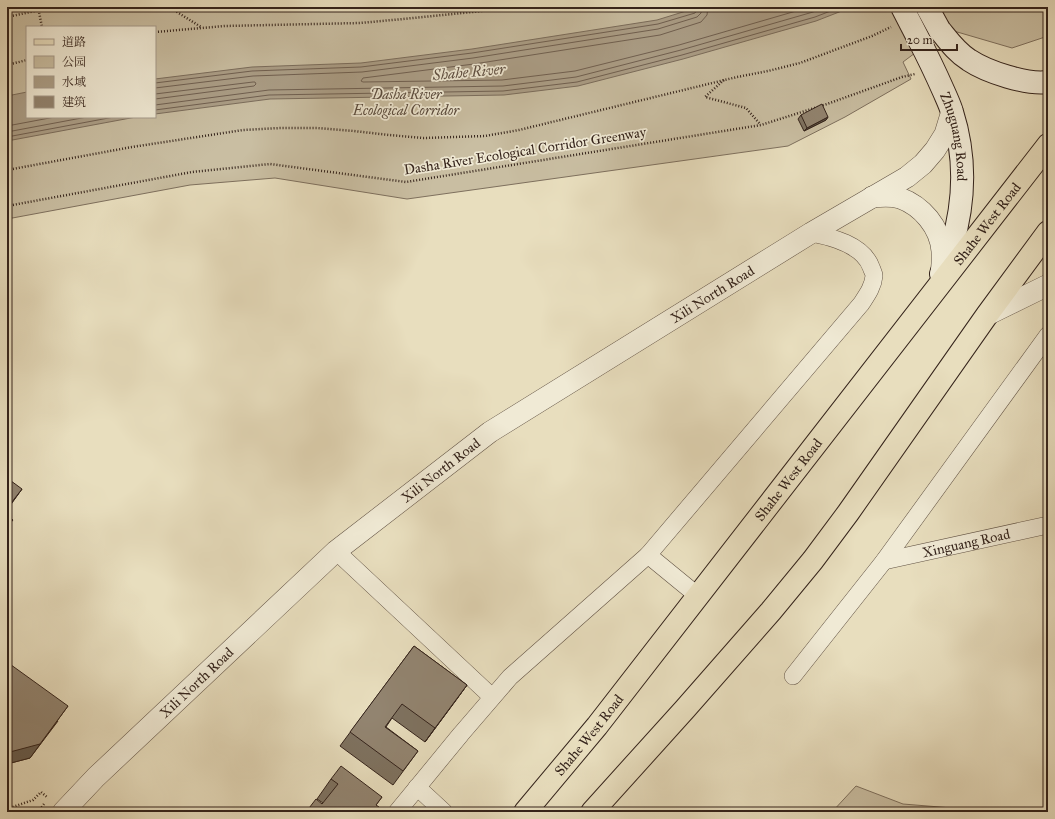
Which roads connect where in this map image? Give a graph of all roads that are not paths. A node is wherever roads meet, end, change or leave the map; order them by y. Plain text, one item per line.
1 (927, 7) edge
2 (898, 16) edge
3 (1048, 82) edge
4 (952, 111) junction
5 (1048, 145) edge
6 (872, 197) junction
7 (1048, 232) edge
8 (811, 233) junction
9 (941, 274) junction
10 (1048, 285) edge
11 (924, 304) junction
12 (987, 315) junction
13 (1048, 335) edge
14 (1048, 525) edge
15 (336, 551) junction
16 (648, 555) junction
17 (884, 562) junction
18 (698, 596) junction
19 (793, 676) dead end
20 (492, 697) junction
21 (417, 787) junction
22 (63, 812) edge
23 (397, 812) edge
24 (444, 812) edge
25 (526, 812) edge
26 (592, 812) edge

1 - 3 main road, bridge
2 - 4 main road, Zhuguang Road, bridge
4 - 6 street, Xili North Road
4 - 9 main road, Zhuguang Road
5 - 11 main road, Shahe West Road
6 - 8 street, Xili North Road
6 - 9 street
7 - 12 main road
8 - 15 street, Xili North Road
8 - 16 street
9 - 11 street
10 - 12 street
11 - 18 main road, Shahe West Road
12 - 26 main road
13 - 17 street
14 - 17 street, Xinguang Road
15 - 20 street
15 - 22 street, Xili North Road
16 - 18 street
16 - 20 street
17 - 19 street
18 - 25 main road, Shahe West Road
20 - 21 street
21 - 23 street
21 - 24 street

